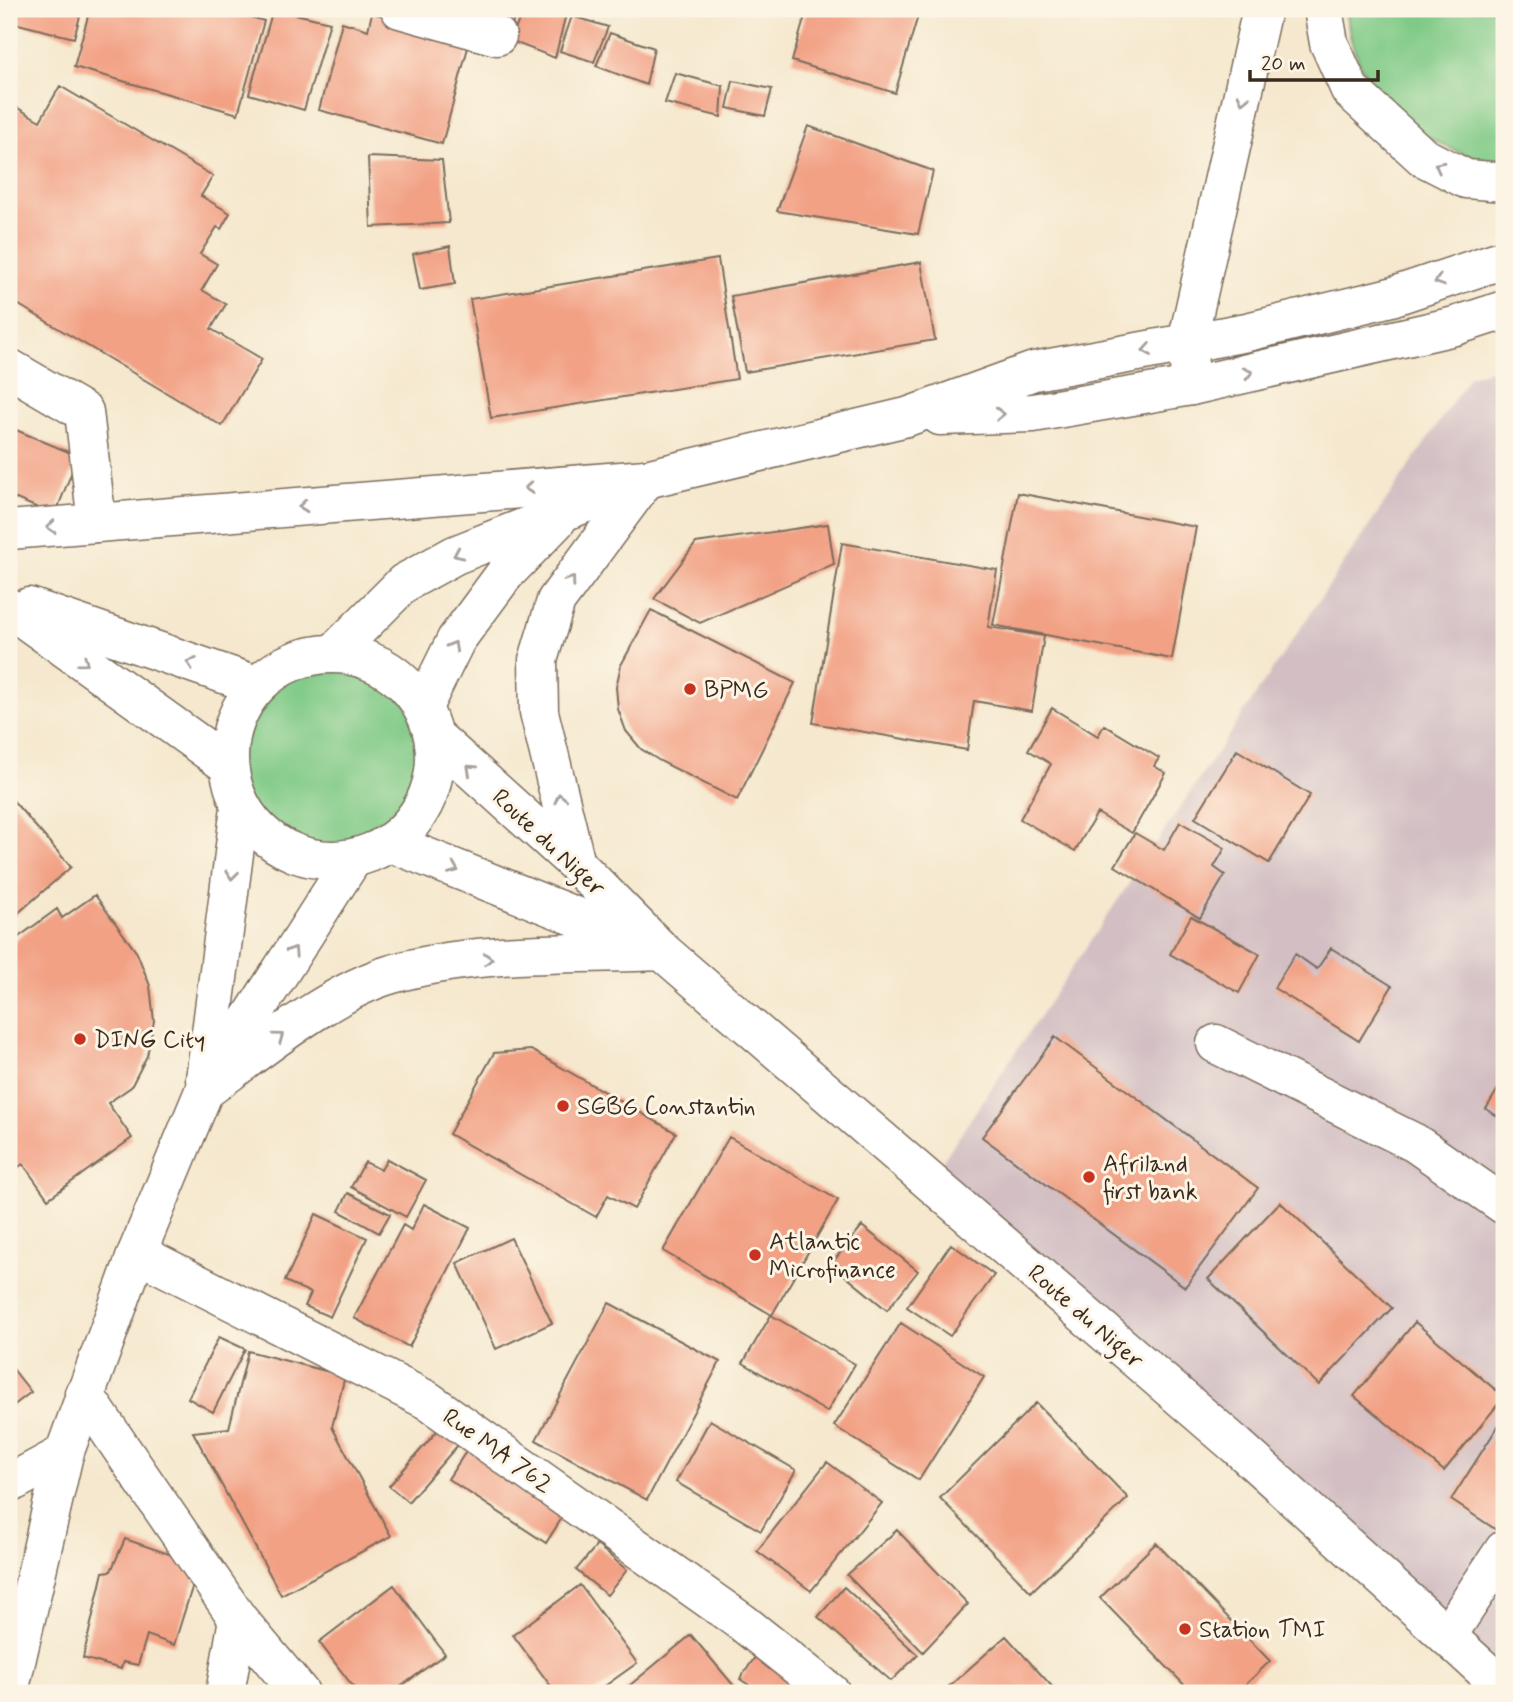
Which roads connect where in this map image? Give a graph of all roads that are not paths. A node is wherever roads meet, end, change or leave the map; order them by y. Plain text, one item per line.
1 (400, 9) edge
2 (1262, 9) edge
3 (1323, 9) edge
4 (497, 36) dead end
5 (1504, 182) edge
6 (1504, 259) edge
7 (1504, 310) edge
8 (1187, 343) junction
9 (9, 368) edge
10 (1191, 386) junction
11 (907, 417) junction
12 (646, 479) junction
13 (567, 510) junction
14 (97, 523) junction
15 (9, 530) edge
16 (9, 600) edge
17 (9, 608) edge
18 (334, 653) junction
19 (256, 685) junction
20 (428, 721) junction
21 (228, 765) junction
22 (240, 807) junction
23 (391, 843) junction
24 (352, 860) junction
25 (576, 864) junction
26 (662, 951) junction
27 (1216, 1044) dead end
28 (204, 1091) junction
29 (1504, 1205) edge
30 (137, 1253) junction
31 (84, 1394) junction
32 (64, 1454) junction
33 (9, 1484) edge
34 (1504, 1550) edge
35 (238, 1619) junction
36 (1447, 1636) junction
37 (1504, 1688) edge
38 (9, 1692) edge
39 (225, 1693) edge
40 (300, 1693) edge
41 (831, 1693) edge

1 - 4 main road
2 -> 8 main road
5 -> 3 main road
6 -> 8 main road
10 -> 7 main road
8 - 10 main road
8 -> 11 main road
9 - 14 main road
11 -> 10 main road
11 - 12 main road
12 - 13 main road
12 -> 14 main road
25 -> 12 main road
13 -> 18 main road
20 -> 13 main road
14 -> 15 main road
19 -> 16 main road
17 -> 21 main road
18 - 19 main road
18 - 20 main road
19 - 21 main road
20 - 23 main road
25 -> 20 main road, Route du Niger
21 - 22 main road
22 - 24 main road
22 -> 28 main road
23 - 24 main road
23 -> 26 main road, Route du Niger
28 -> 24 main road
25 - 26 main road, Route du Niger
28 -> 26 main road
26 - 36 main road, Route du Niger
27 - 29 main road
28 - 30 main road
30 - 31 main road
30 - 41 main road, Rue MA 762
31 - 32 main road
31 - 35 main road
32 - 33 main road
32 - 38 main road
34 - 36 main road
35 - 39 main road
35 - 40 main road
36 - 37 main road, Route du Niger

